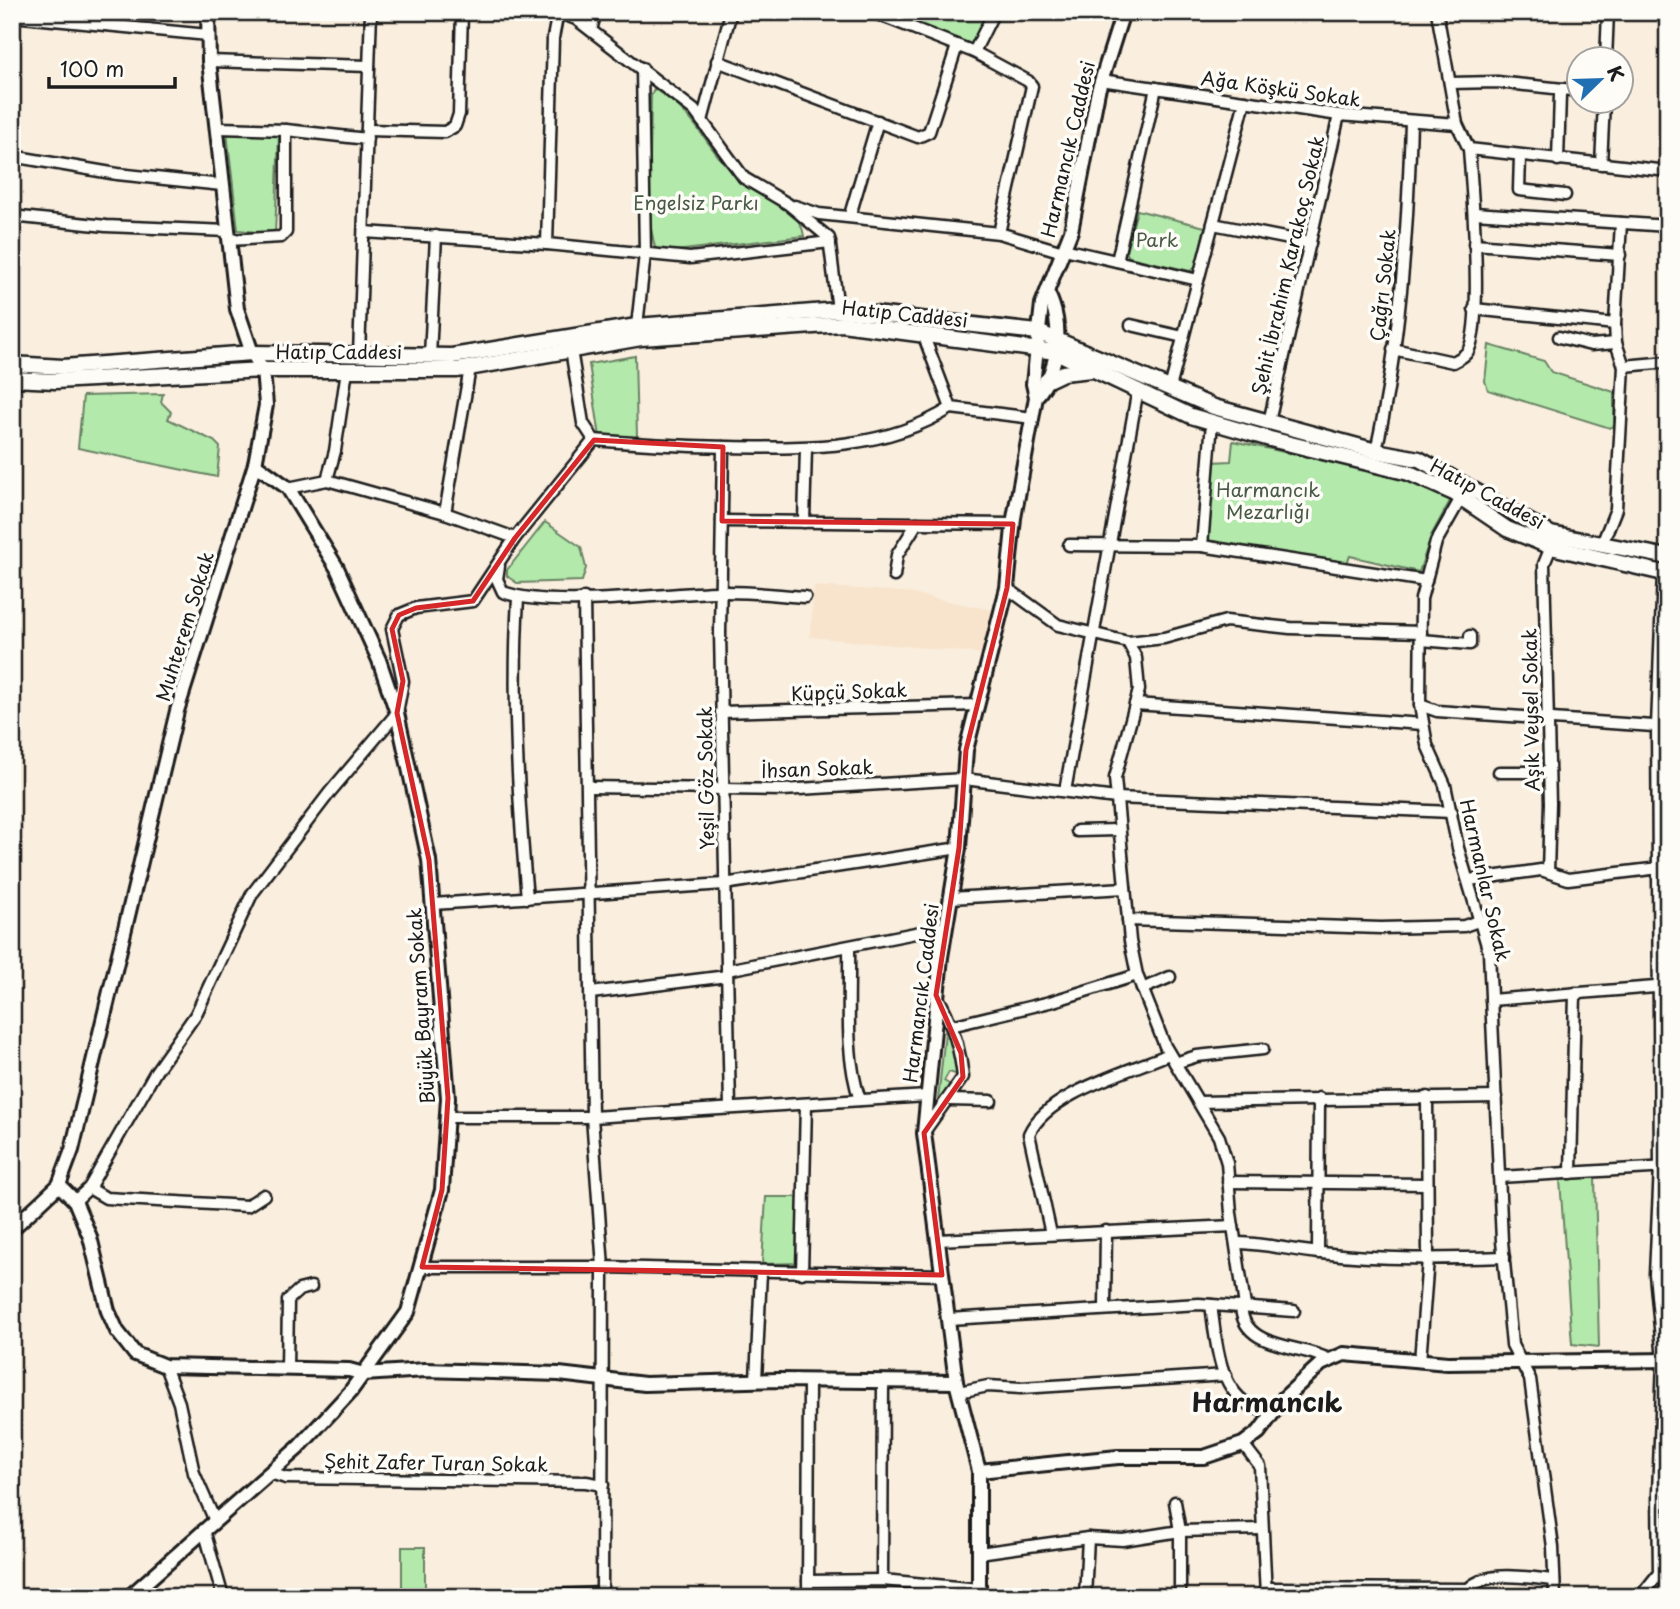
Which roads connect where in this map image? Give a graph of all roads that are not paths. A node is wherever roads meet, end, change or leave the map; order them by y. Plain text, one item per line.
1 (208, 12) edge
2 (371, 12) edge
3 (462, 12) edge
4 (558, 12) edge
5 (596, 12) edge
6 (731, 12) edge
7 (872, 12) edge
8 (991, 12) edge
9 (1123, 12) edge
10 (1437, 12) edge
11 (1608, 12) edge
12 (12, 16) edge
13 (591, 30) junction
14 (208, 35) junction
15 (957, 46) junction
16 (1607, 46) edge
17 (974, 52) junction
18 (209, 61) junction
19 (717, 61) junction
20 (369, 66) junction
21 (642, 68) junction
22 (1101, 80) junction
23 (1450, 83) junction
24 (1156, 88) junction
25 (1563, 89) joint
26 (1245, 101) junction
27 (1339, 115) junction
28 (1603, 116) edge
29 (702, 121) junction
30 (878, 121) junction
31 (1411, 121) junction
32 (1457, 124) junction
33 (219, 128) junction
34 (286, 130) junction
35 (367, 135) junction
36 (1469, 149) junction
37 (12, 156) edge
38 (1520, 156) junction
39 (1558, 160) junction
40 (1601, 164) junction
41 (1668, 171) edge
42 (222, 185) junction
43 (1565, 195) dead end
44 (788, 204) junction
45 (1474, 212) junction
46 (850, 215) junction
47 (12, 216) edge
48 (1621, 223) junction
49 (1213, 224) junction
50 (1668, 226) edge
51 (364, 232) junction
52 (999, 233) junction
53 (228, 235) junction
54 (436, 236) junction
55 (830, 243) junction
56 (1310, 243) junction
57 (547, 244) junction
58 (1474, 244) junction
59 (1063, 251) junction
60 (645, 254) junction
61 (1619, 255) junction
62 (1117, 261) junction
63 (1198, 280) junction
64 (1048, 293) junction
65 (1474, 309) junction
66 (838, 310) junction
67 (1615, 324) junction
68 (1131, 325) dead end
69 (637, 326) junction
70 (1038, 332) junction
71 (923, 334) junction
72 (1183, 337) junction
73 (1559, 337) dead end
74 (1616, 343) junction
75 (1057, 347) junction
76 (1037, 348) junction
77 (1393, 349) junction
78 (571, 350) junction
79 (252, 353) junction
80 (359, 355) junction
81 (430, 356) junction
82 (1668, 362) edge
83 (12, 364) edge
84 (1624, 366) junction
85 (470, 368) junction
86 (1096, 369) junction
87 (263, 370) junction
88 (346, 370) junction
89 (12, 379) edge
90 (1046, 382) junction
91 (1170, 388) junction
92 (1138, 389) junction
93 (1036, 397) junction
94 (951, 408) junction
95 (1033, 418) junction
96 (1212, 422) junction
97 (1269, 422) junction
98 (594, 440) junction
99 (723, 447) junction
100 (806, 449) junction
101 (1376, 451) junction
102 (255, 464) junction
103 (327, 480) junction
104 (288, 488) junction
105 (1461, 498) junction
106 (445, 513) junction
107 (722, 521) junction
108 (804, 522) junction
109 (917, 523) junction
110 (1013, 524) junction
111 (515, 538) junction
112 (1602, 544) junction
113 (1069, 545) dead end
114 (1107, 545) junction
115 (1202, 546) junction
116 (1551, 547) junction
117 (1668, 557) edge
118 (501, 559) junction
119 (1666, 574) edge
120 (894, 576) dead end
121 (1426, 581) junction
122 (1007, 587) junction
123 (721, 592) junction
124 (518, 597) junction
125 (805, 597) dead end
126 (584, 598) junction
127 (1094, 635) junction
128 (1421, 636) junction
129 (1470, 636) dead end
130 (1128, 642) junction
131 (1135, 704) junction
132 (978, 705) junction
133 (1420, 705) junction
134 (721, 712) junction
135 (397, 713) junction
136 (1549, 719) junction
137 (1423, 724) junction
138 (1663, 726) edge
139 (1664, 767) edge
140 (1499, 772) dead end
141 (1549, 772) junction
142 (964, 779) junction
143 (722, 786) junction
144 (588, 787) junction
145 (1065, 792) junction
146 (1116, 798) junction
147 (1452, 812) junction
148 (1118, 830) junction
149 (1077, 831) dead end
150 (958, 848) junction
151 (1664, 868) edge
152 (1548, 872) junction
153 (1469, 880) junction
154 (724, 884) junction
155 (1125, 888) junction
156 (590, 895) junction
157 (527, 898) junction
158 (950, 898) junction
159 (433, 904) junction
160 (1128, 920) junction
161 (1481, 920) junction
162 (946, 927) junction
163 (849, 947) junction
164 (727, 973) junction
165 (1137, 975) junction
166 (1170, 977) dead end
167 (1663, 986) edge
168 (1142, 989) junction
169 (591, 993) junction
170 (1575, 993) junction
171 (936, 995) junction
172 (1491, 1000) junction
173 (951, 1026) junction
174 (1263, 1049) dead end
175 (1172, 1059) junction
176 (927, 1096) junction
177 (1427, 1097) junction
178 (1496, 1097) junction
179 (1319, 1098) junction
180 (860, 1100) junction
181 (948, 1100) junction
182 (991, 1101) dead end
183 (1198, 1102) junction
184 (806, 1104) junction
185 (730, 1108) junction
186 (447, 1117) junction
187 (592, 1117) junction
188 (924, 1133) junction
189 (1664, 1167) edge
190 (1571, 1173) junction
191 (1499, 1177) junction
192 (1228, 1182) junction
193 (1317, 1182) junction
194 (1426, 1184) junction
195 (58, 1185) junction
196 (89, 1188) junction
197 (264, 1195) dead end
198 (75, 1201) junction
199 (1233, 1226) junction
200 (12, 1229) edge
201 (1106, 1231) junction
202 (1051, 1234) junction
203 (938, 1240) junction
204 (1236, 1243) junction
205 (1318, 1253) junction
206 (1504, 1257) junction
207 (1428, 1259) junction
208 (422, 1267) junction
209 (603, 1267) junction
210 (761, 1272) junction
211 (802, 1273) junction
212 (942, 1275) junction
213 (1668, 1282) edge
214 (1656, 1283) junction
215 (311, 1287) dead end
216 (1211, 1305) junction
217 (1243, 1306) junction
218 (1105, 1310) junction
219 (1294, 1311) dead end
220 (949, 1319) junction
221 (1330, 1360) junction
222 (1665, 1360) edge
223 (1420, 1361) junction
224 (1524, 1364) junction
225 (165, 1366) junction
226 (287, 1369) junction
227 (364, 1374) junction
228 (1226, 1376) junction
229 (603, 1380) junction
230 (809, 1380) junction
231 (756, 1381) junction
232 (883, 1381) junction
233 (958, 1387) junction
234 (1274, 1412) junction
235 (1243, 1444) junction
236 (979, 1471) junction
237 (270, 1473) junction
238 (603, 1485) junction
239 (1663, 1493) edge
240 (1175, 1502) dead end
241 (215, 1521) junction
242 (1261, 1529) junction
243 (204, 1531) junction
244 (1180, 1531) junction
245 (1088, 1538) junction
246 (979, 1553) junction
247 (1663, 1572) edge
248 (882, 1580) junction
249 (1554, 1580) junction
250 (808, 1581) junction
251 (979, 1593) edge
252 (1266, 1593) edge
253 (602, 1595) edge
254 (129, 1597) edge
255 (223, 1597) edge
256 (505, 1597) edge
257 (808, 1597) edge
258 (1085, 1597) edge
259 (1180, 1597) edge
260 (1555, 1597) edge
261 (1640, 1597) edge

1 - 14 street, Muhterem Sokak
2 - 20 street
3 - 35 street
4 - 13 street
4 - 57 street
5 - 13 street
6 - 19 street
7 - 15 street
8 - 17 street
9 - 22 street, Harmancık Caddesi
10 - 23 street
11 - 16 street
12 - 14 street
13 - 21 street
14 - 18 street, Muhterem Sokak
15 - 17 street
15 - 30 street
17 - 52 street
18 - 20 street
18 - 33 street, Muhterem Sokak
19 - 29 street
19 - 30 street
20 - 35 street
21 - 29 street
21 - 60 street
22 - 24 street, Ağa Köşkü Sokak
22 - 59 street, Harmancık Caddesi
23 - 25 street
23 - 32 street
24 - 26 street, Ağa Köşkü Sokak
24 - 62 street
25 - 39 street
26 - 27 street, Ağa Köşkü Sokak
26 - 49 street
27 - 31 street, Ağa Köşkü Sokak
27 - 56 street, Şehit İbrahim Karakoç Sokak
28 - 40 street
29 - 44 street
30 - 46 street
31 - 32 street, Ağa Köşkü Sokak
31 - 77 street, Çağrı Sokak
32 - 36 street
33 - 34 street
33 - 42 street, Muhterem Sokak
34 - 35 street
34 - 53 street
35 - 51 street
36 - 38 street
36 - 45 street
37 - 42 street
38 - 39 street
38 - 43 street
39 - 40 street
40 - 41 street
42 - 53 street, Muhterem Sokak
44 - 46 street
44 - 55 street
45 - 48 street
45 - 58 street
46 - 52 street
47 - 53 street
48 - 50 street
48 - 61 street
49 - 56 street
49 - 63 street
51 - 54 street
51 - 80 street
52 - 59 street
53 - 79 street, Muhterem Sokak
54 - 57 street
54 - 81 street
55 - 60 street
55 - 66 street
56 - 97 street, Şehit İbrahim Karakoç Sokak
57 - 60 street
58 - 61 street
58 - 65 street
59 - 62 street
59 - 64 street, Harmancık Caddesi
60 - 69 street
61 - 67 street
62 - 63 street
63 - 72 street
64 - 70 street, Harmancık Caddesi
64 - 75 street
65 - 67 street
65 - 77 street
66 - 69 main road, Hatıp Caddesi
66 - 70 main road, Hatıp Caddesi
67 - 74 street
68 - 72 street
69 - 81 main road, Hatıp Caddesi
70 - 75 main road, Hatıp Caddesi
70 - 76 street, Harmancık Caddesi
71 - 76 main road, Hatıp Caddesi
71 - 78 main road, Hatıp Caddesi
71 - 94 street
72 - 91 street
73 - 74 street
74 - 84 street
75 - 76 main road, Hatıp Caddesi
75 - 86 main road, Hatıp Caddesi
75 - 90 street
75 - 91 main road, Hatıp Caddesi
76 - 93 street, Harmancık Caddesi
77 - 101 street, Çağrı Sokak
78 - 85 main road, Hatıp Caddesi
78 - 98 street
79 - 80 main road, Hatıp Caddesi
79 - 83 main road, Hatıp Caddesi
79 - 87 street, Muhterem Sokak
80 - 81 main road, Hatıp Caddesi
82 - 84 street
84 - 112 street
85 - 88 main road, Hatıp Caddesi
85 - 106 street
86 - 90 main road
86 - 92 main road, Hatıp Caddesi
87 - 88 main road, Hatıp Caddesi
87 - 89 main road, Hatıp Caddesi
87 - 102 street, Muhterem Sokak
88 - 103 street
90 - 93 street
91 - 97 main road, Hatıp Caddesi
92 - 96 main road, Hatıp Caddesi
92 - 114 street
93 - 95 street, Harmancık Caddesi
94 - 95 street
94 - 100 street
95 - 110 street, Harmancık Caddesi
96 - 105 main road, Hatıp Caddesi
96 - 115 street
97 - 101 main road, Hatıp Caddesi
98 - 99 street
98 - 111 street
99 - 100 street
99 - 107 street, Yeşil Göz Sokak
100 - 108 street
101 - 112 main road, Hatıp Caddesi
102 - 104 street, Büyük Bayram Sokak
102 - 195 street, Muhterem Sokak
103 - 104 street
103 - 106 street
104 - 135 street, Büyük Bayram Sokak
105 - 116 main road, Hatıp Caddesi
105 - 121 street, Harmanlar Sokak
106 - 111 street
107 - 108 street
107 - 123 street, Yeşil Göz Sokak
108 - 109 street
109 - 110 street
109 - 120 street
110 - 122 street, Harmancık Caddesi
111 - 118 street
112 - 117 main road, Hatıp Caddesi
113 - 114 street
114 - 115 street
114 - 127 street
115 - 121 street
116 - 119 main road, Hatıp Caddesi
116 - 136 street, Aşık Veysel Sokak
118 - 124 street
118 - 135 street
119 - 138 street
121 - 128 street, Harmanlar Sokak
122 - 127 street
122 - 132 street, Harmancık Caddesi
123 - 125 street
123 - 126 street
123 - 134 street, Yeşil Göz Sokak
124 - 126 street
124 - 157 street
126 - 144 street
127 - 130 street
127 - 145 street
128 - 129 street
128 - 130 street
128 - 133 street, Harmanlar Sokak
130 - 131 street
131 - 137 street
131 - 146 street
132 - 134 street, Küpçü Sokak
132 - 142 street, Harmancık Caddesi
133 - 136 street
133 - 137 street, Harmanlar Sokak
134 - 143 street, Yeşil Göz Sokak
135 - 159 street, Büyük Bayram Sokak
135 - 196 street
136 - 138 street
136 - 141 street, Aşık Veysel Sokak
137 - 147 street, Harmanlar Sokak
138 - 139 street
139 - 151 street
140 - 141 street
141 - 152 street, Aşık Veysel Sokak
142 - 143 street, İhsan Sokak
142 - 145 street, İhsan Sokak
142 - 150 street, Harmancık Caddesi
143 - 144 street, İhsan Sokak
143 - 154 street, Yeşil Göz Sokak
144 - 156 street
145 - 146 street, İhsan Sokak
146 - 147 street, İhsan Sokak
146 - 148 street
147 - 153 street, Harmanlar Sokak
148 - 149 street
148 - 155 street
150 - 154 street
150 - 158 street, Harmancık Caddesi
151 - 152 street
151 - 167 street
152 - 153 street
153 - 161 street, Harmanlar Sokak
154 - 156 street
154 - 164 street, Yeşil Göz Sokak
155 - 158 street
155 - 160 street
156 - 157 street
156 - 169 street
157 - 159 street
158 - 162 street, Harmancık Caddesi
159 - 186 street, Büyük Bayram Sokak
160 - 161 street
160 - 165 street
161 - 172 street, Harmanlar Sokak
162 - 163 street
162 - 171 street, Harmancık Caddesi
163 - 164 street
163 - 180 street
164 - 169 street
164 - 185 street, Yeşil Göz Sokak
165 - 168 street
165 - 173 street
166 - 168 street
167 - 170 street
167 - 189 street
168 - 175 street
169 - 187 street
170 - 172 street
170 - 190 street
171 - 173 street
171 - 176 street, Harmancık Caddesi
172 - 178 street, Harmanlar Sokak
173 - 181 street
174 - 175 street
175 - 183 street
175 - 202 street
176 - 180 street
176 - 188 street, Harmancık Caddesi
177 - 178 street
177 - 179 street
177 - 194 street
178 - 191 street, Harmanlar Sokak
179 - 183 street
179 - 193 street
180 - 184 street
181 - 182 street
181 - 188 street
183 - 192 street
184 - 185 street
184 - 211 street
185 - 187 street
186 - 187 street
186 - 208 street, Büyük Bayram Sokak
187 - 209 street
188 - 203 street, Harmancık Caddesi
189 - 190 street
189 - 214 street
190 - 191 street
191 - 206 street, Harmanlar Sokak
192 - 193 street
192 - 199 street
193 - 194 street
193 - 205 street
194 - 207 street
195 - 198 street
195 - 200 street, Muhterem Sokak
196 - 197 street
196 - 198 street
198 - 225 street
199 - 201 street
199 - 204 street
201 - 202 street
201 - 218 street
202 - 203 street
203 - 212 street, Harmancık Caddesi
204 - 205 street
204 - 217 street
205 - 207 street
206 - 207 street
206 - 224 street, Harmanlar Sokak
207 - 223 street
208 - 209 street
208 - 227 street, Büyük Bayram Sokak
209 - 210 street
209 - 229 street
210 - 211 street
210 - 231 street
211 - 212 street
212 - 220 street, Harmancık Caddesi
213 - 214 street
214 - 222 street
215 - 226 street
216 - 217 street
216 - 218 street
216 - 228 street
217 - 219 street
217 - 221 street
218 - 220 street
220 - 233 street, Harmancık Caddesi
221 - 223 street
221 - 234 street
222 - 224 street
222 - 239 street
223 - 224 street
224 - 249 street, Harmanlar Sokak
225 - 226 street
225 - 241 street
226 - 227 street
227 - 229 street
227 - 237 street, Büyük Bayram Sokak
228 - 233 street
228 - 234 street
229 - 231 street
229 - 238 street
230 - 231 street
230 - 232 street
230 - 250 street
232 - 233 street
232 - 248 street
233 - 236 street, Harmancık Caddesi
234 - 235 street
235 - 236 street
235 - 242 street
236 - 246 street, Harmancık Caddesi
237 - 238 street, Şehit Zafer Turan Sokak
237 - 241 street, Büyük Bayram Sokak
238 - 253 street
239 - 247 street
240 - 244 street
241 - 243 street, Büyük Bayram Sokak
242 - 244 street
242 - 252 street
243 - 254 street, Büyük Bayram Sokak
243 - 255 street
244 - 245 street
244 - 259 street
245 - 246 street
245 - 258 street
246 - 251 street, Harmancık Caddesi
247 - 261 street
248 - 250 street
248 - 251 street
249 - 252 street
249 - 260 street, Harmanlar Sokak
250 - 257 street
253 - 256 street

